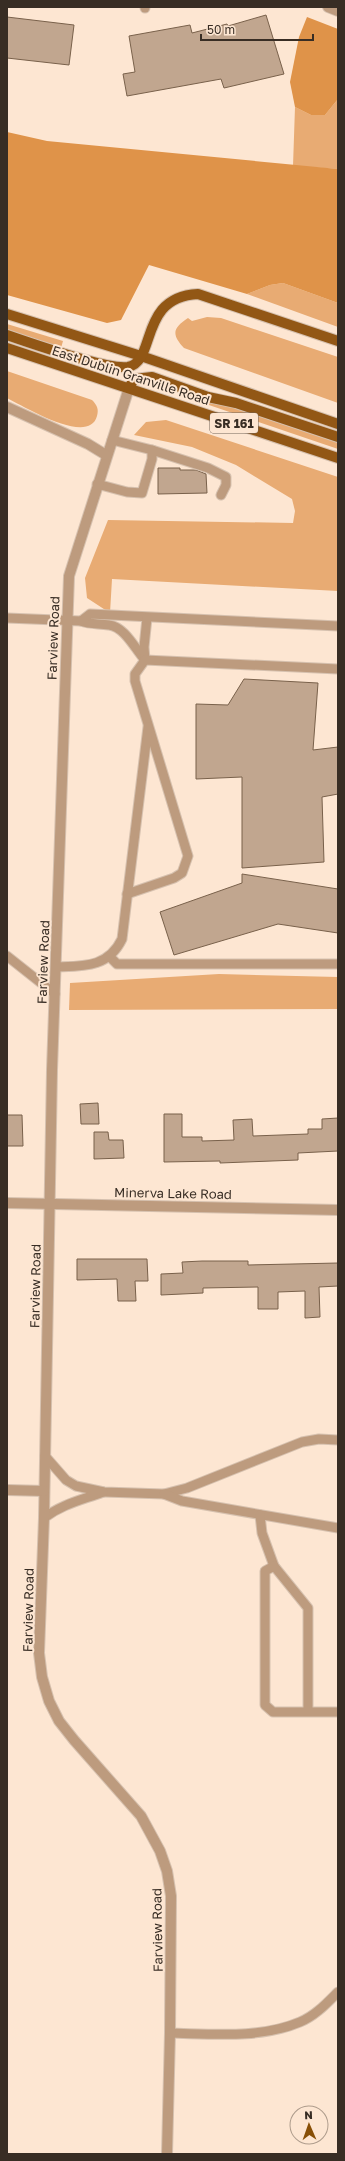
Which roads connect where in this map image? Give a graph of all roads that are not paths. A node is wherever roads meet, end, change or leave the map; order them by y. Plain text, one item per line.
1 (328, 7) edge
2 (338, 11) edge
3 (7, 314) edge
4 (7, 335) edge
5 (338, 341) edge
6 (7, 348) edge
7 (141, 356) junction
8 (129, 388) junction
9 (7, 407) edge
10 (338, 424) edge
11 (338, 437) edge
12 (112, 440) junction
13 (152, 450) junction
14 (106, 455) junction
15 (338, 458) edge
16 (97, 484) junction
17 (221, 495) dead end
18 (7, 618) edge
19 (147, 618) junction
20 (66, 621) junction
21 (81, 621) junction
22 (338, 626) edge
23 (145, 660) junction
24 (338, 669) edge
25 (148, 723) junction
26 (128, 894) junction
27 (7, 956) edge
28 (110, 957) junction
29 (338, 964) edge
30 (56, 967) junction
31 (54, 994) junction
32 (7, 1203) edge
33 (50, 1203) junction
34 (338, 1210) edge
35 (338, 1440) edge
36 (45, 1456) junction
37 (7, 1490) edge
38 (44, 1491) junction
39 (104, 1492) junction
40 (164, 1494) junction
41 (260, 1515) junction
42 (44, 1518) junction
43 (338, 1528) edge
44 (274, 1566) junction
45 (308, 1711) junction
46 (338, 1712) edge
47 (338, 1992) edge
48 (170, 2032) junction
49 (167, 2154) edge

1 - 2 street
3 - 7 main road, East Dublin Granville Road / SR 161
4 - 7 main road
5 - 7 main road
6 - 8 main road, East Dublin Granville Road / SR 161
7 - 10 main road, East Dublin Granville Road / SR 161
8 - 11 main road
8 - 12 street, Farview Road
8 - 15 main road, East Dublin Granville Road / SR 161
9 - 14 street
12 - 13 lane
12 - 14 street, Farview Road
13 - 16 lane
13 - 17 lane
14 - 16 street, Farview Road
16 - 20 street, Farview Road
18 - 20 lane
19 - 21 lane
19 - 22 lane
19 - 23 lane
20 - 21 lane
20 - 30 street, Farview Road
21 - 23 lane
23 - 24 lane
23 - 25 lane
25 - 26 lane
25 - 26 lane
26 - 28 lane
27 - 31 lane
28 - 29 lane
28 - 30 lane
30 - 31 street, Farview Road
31 - 33 street, Farview Road
32 - 33 street, Minerva Lake Road
33 - 34 street, Minerva Lake Road
33 - 36 street, Farview Road
35 - 40 lane
36 - 38 street, Farview Road
36 - 39 lane
37 - 38 street
38 - 42 street, Farview Road
39 - 40 lane
39 - 42 lane
40 - 41 lane
41 - 43 lane
41 - 44 lane
42 - 48 street, Farview Road
44 - 45 lane
44 - 45 lane
45 - 46 lane
47 - 48 lane
48 - 49 street, Farview Road

